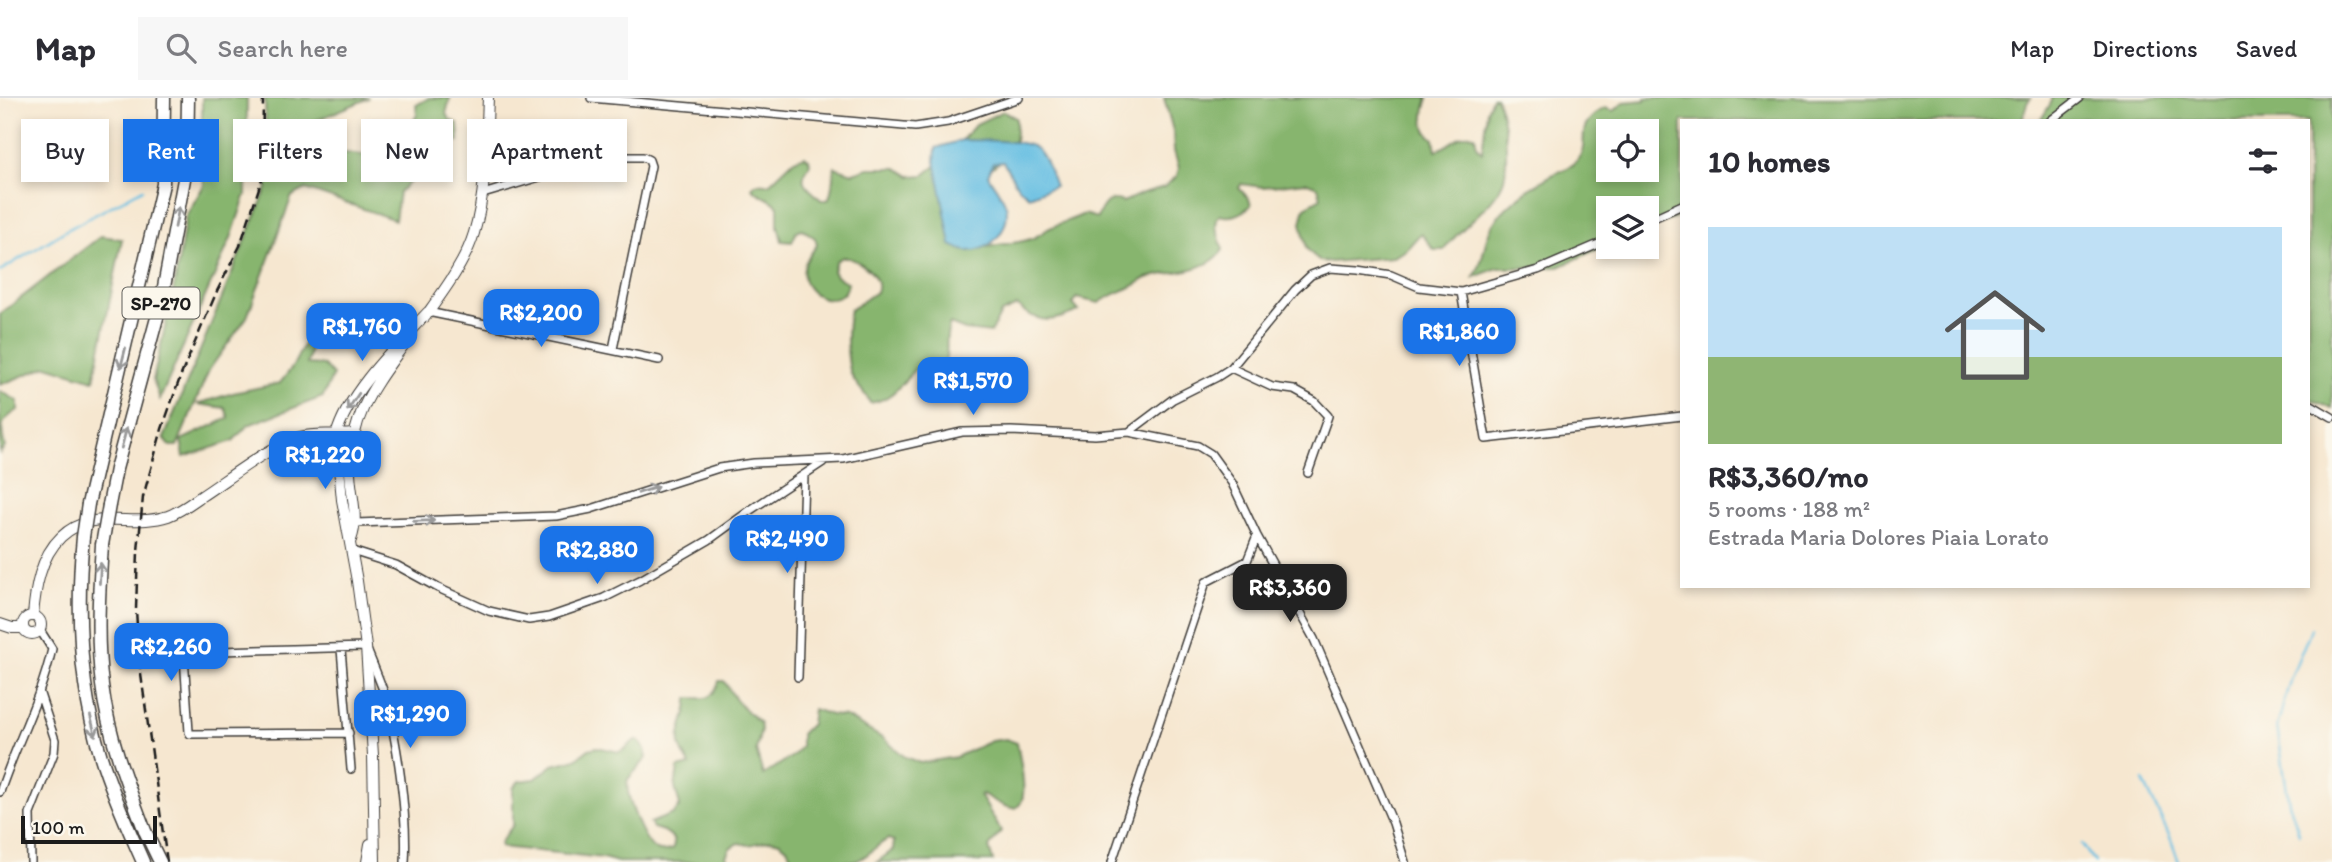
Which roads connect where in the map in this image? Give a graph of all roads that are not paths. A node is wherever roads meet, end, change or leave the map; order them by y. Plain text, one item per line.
1 (164, 98) edge
2 (188, 98) edge
3 (488, 98) edge
4 (590, 98) edge
5 (1019, 98) edge
6 (2080, 98) edge
7 (653, 100) edge
8 (2053, 119) edge
9 (483, 194) junction
10 (1680, 206) edge
11 (1659, 216) edge
12 (1596, 245) edge
13 (1461, 292) junction
14 (428, 313) junction
15 (613, 349) junction
16 (659, 360) dead end
17 (1231, 368) junction
18 (2310, 404) edge
19 (1680, 416) edge
20 (2332, 417) edge
21 (1129, 432) junction
22 (354, 434) junction
23 (336, 436) junction
24 (823, 462) junction
25 (1308, 473) dead end
26 (804, 475) junction
27 (356, 523) junction
28 (1257, 536) junction
29 (351, 546) junction
30 (33, 616) junction
31 (0, 624) edge
32 (23, 628) junction
33 (40, 630) junction
34 (366, 647) junction
35 (341, 649) junction
36 (798, 677) dead end
37 (38, 691) junction
38 (349, 733) junction
39 (351, 769) dead end
40 (0, 792) edge
41 (374, 816) junction
42 (31, 862) edge
43 (143, 862) edge
44 (160, 862) edge
45 (367, 862) edge
46 (374, 862) edge
47 (405, 862) edge
48 (1112, 862) edge
49 (1405, 862) edge

1 -> 43 highway, SP-270, bridge
44 -> 2 highway, SP-270, bridge
3 - 9 main road
4 - 7 street
5 - 7 street
6 - 8 street
9 - 14 main road
9 - 15 street
10 - 11 street
12 - 13 street
13 - 17 street
13 - 19 street
14 - 15 street
14 - 22 main road
14 -> 23 main road
15 - 16 street
17 - 21 street
17 - 25 street
18 - 20 street
21 - 24 street
21 - 28 street
22 - 23 main road
22 - 27 main road
23 - 29 main road
23 - 30 main road
24 - 26 street
27 -> 24 street
26 - 29 street
26 - 36 street
27 - 29 main road
28 - 48 street
28 - 49 street
29 - 34 main road
30 - 32 main road
30 - 33 main road
31 - 32 main road
32 - 33 main road
33 - 37 street
34 - 35 street
34 - 41 main road
34 - 47 street
35 - 38 street
35 - 38 street
37 - 40 street
37 - 42 street
38 - 39 street
41 - 45 main road
41 - 46 main road

